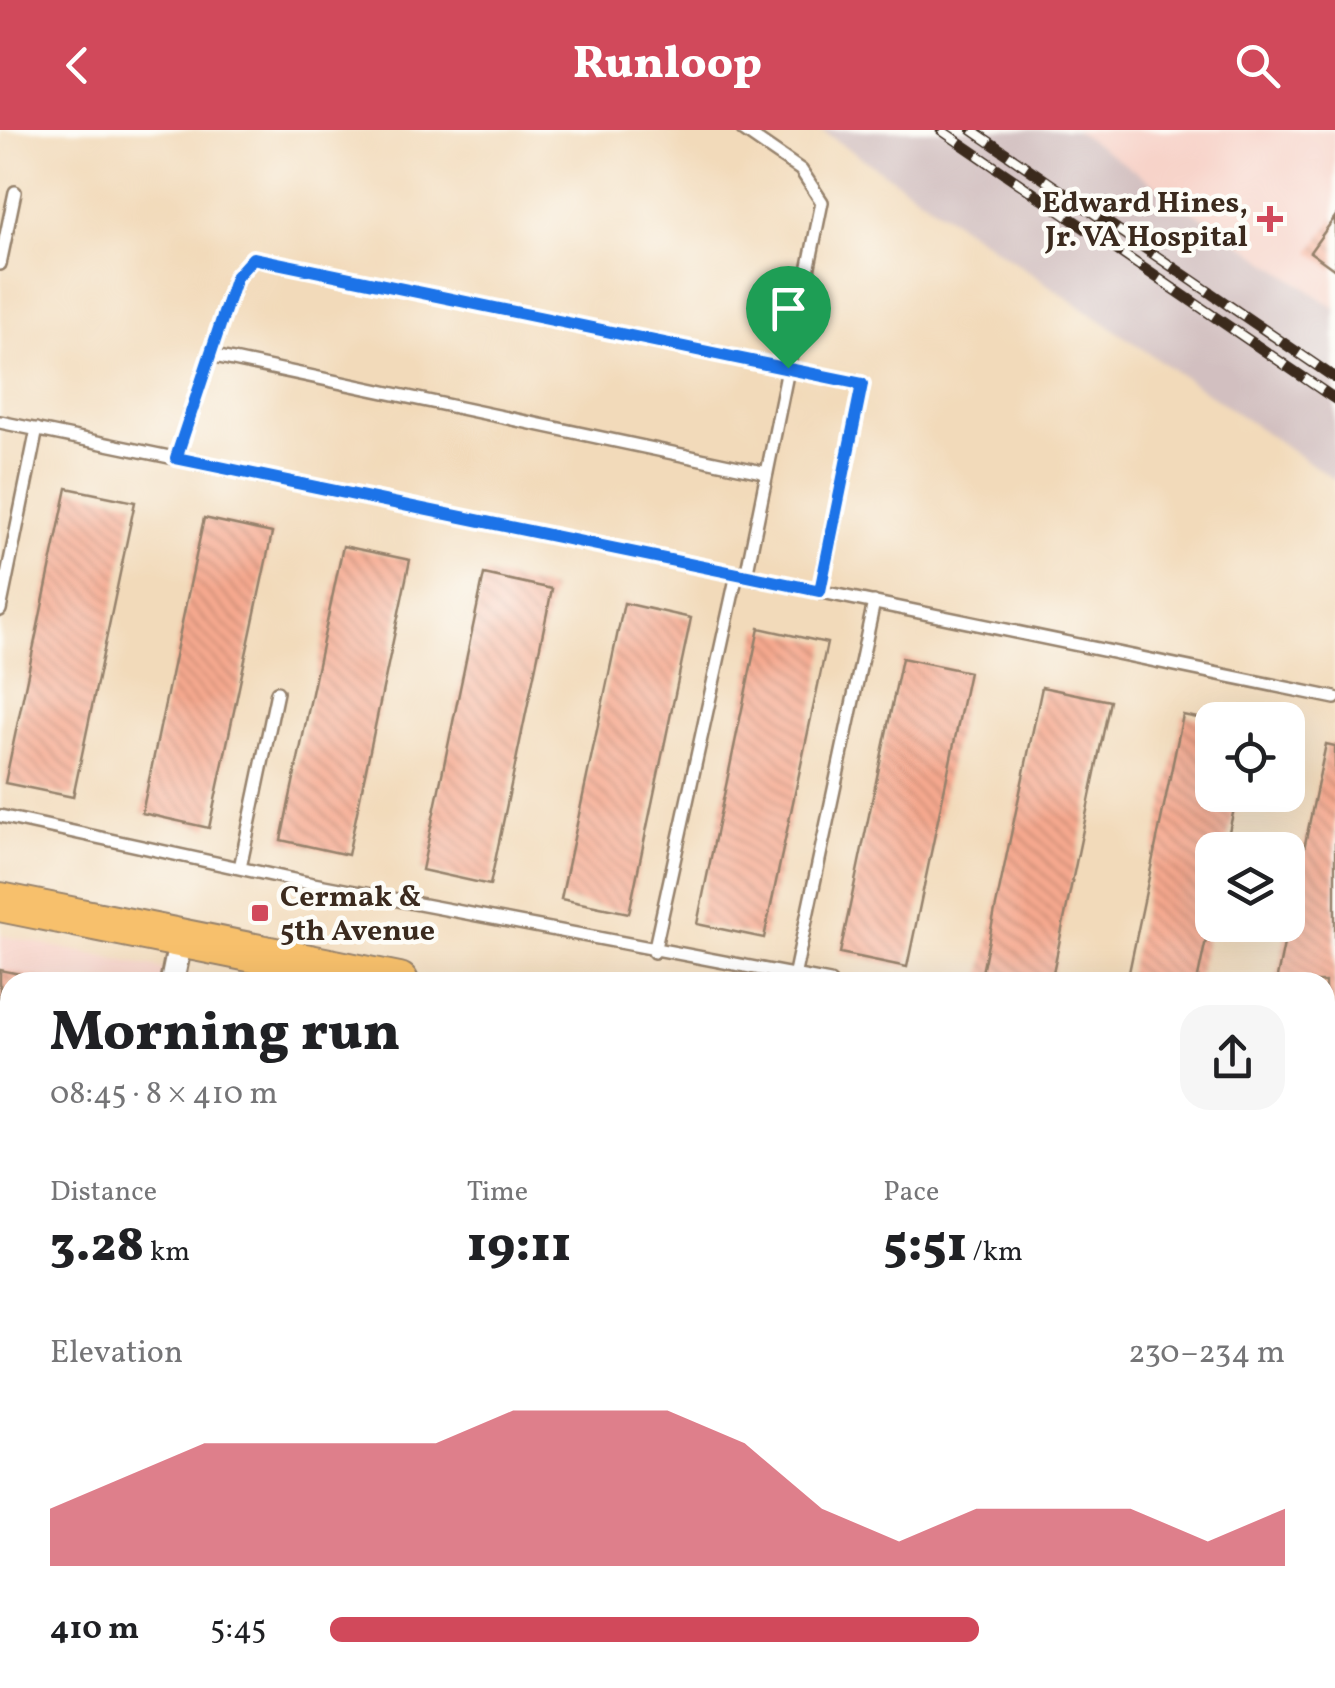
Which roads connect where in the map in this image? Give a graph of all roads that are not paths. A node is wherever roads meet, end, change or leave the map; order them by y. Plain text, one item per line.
1 (743, 130) edge
2 (15, 192) dead end
3 (0, 264) edge
4 (210, 355) junction
5 (788, 368) junction
6 (0, 422) edge
7 (36, 429) junction
8 (176, 458) junction
9 (767, 473) junction
10 (742, 575) junction
11 (820, 591) junction
12 (874, 602) junction
13 (0, 610) edge
14 (277, 692) dead end
15 (1335, 698) edge
16 (0, 816) edge
17 (240, 868) junction
18 (0, 902) edge
19 (181, 938) junction
20 (654, 952) junction
21 (260, 969) edge
22 (174, 972) edge
23 (290, 972) edge
24 (766, 972) edge
25 (795, 972) edge

1 - 5 lane
2 - 3 lane
4 - 5 lane
4 - 8 lane
4 - 9 lane
5 - 9 lane
5 - 11 lane
6 - 7 lane
7 - 8 lane
7 - 13 lane
8 - 10 lane
9 - 10 lane
10 - 11 lane
10 - 20 lane
11 - 12 lane
12 - 15 lane
12 - 25 lane
14 - 17 lane
16 - 17 lane
17 - 20 lane
18 - 19 main road
19 - 21 main road
19 - 22 street
20 - 24 lane
21 - 23 main road

